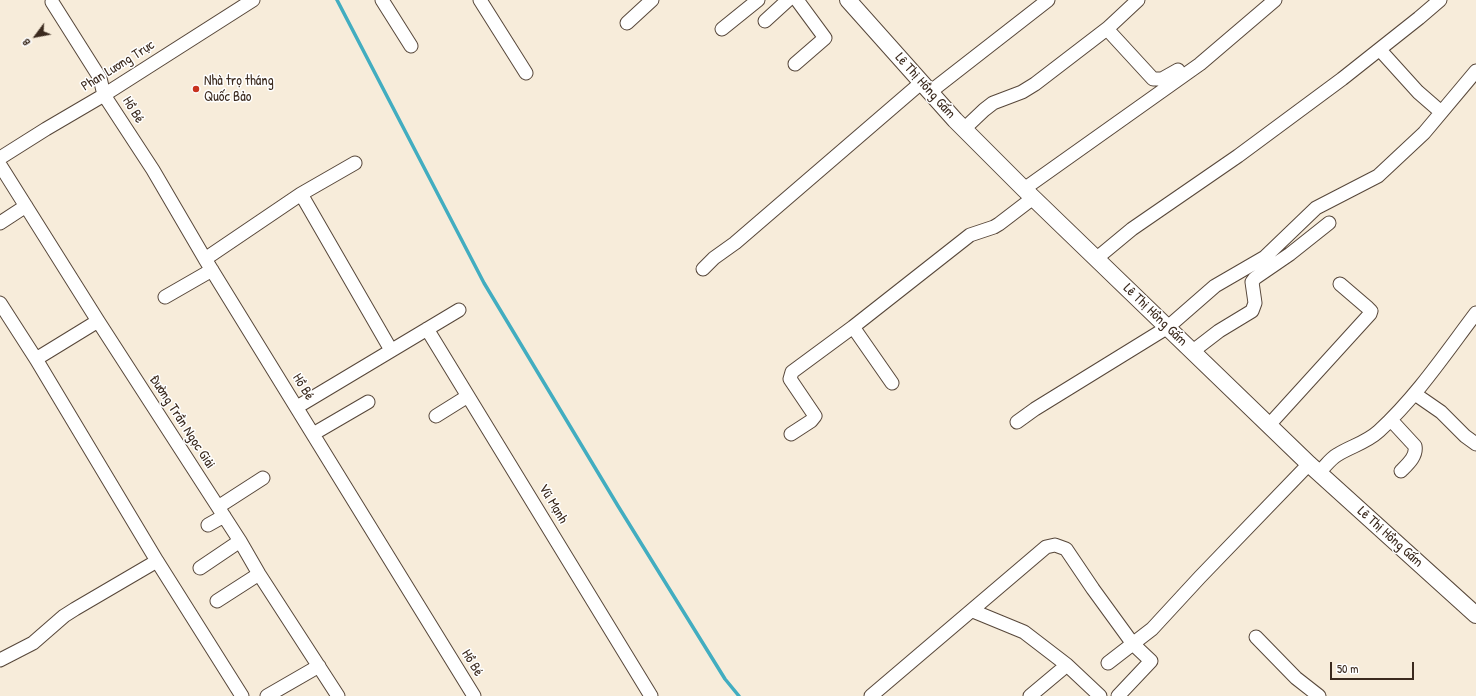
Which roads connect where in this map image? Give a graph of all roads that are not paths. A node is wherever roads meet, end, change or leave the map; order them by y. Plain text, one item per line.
1 (253, 0) edge
2 (382, 0) edge
3 (480, 0) edge
4 (652, 0) edge
5 (758, 0) edge
6 (788, 0) edge
7 (797, 0) edge
8 (848, 0) edge
9 (1048, 0) edge
10 (1138, 0) edge
11 (1262, 0) edge
12 (1275, 0) edge
13 (1440, 0) edge
14 (52, 2) dead end
15 (765, 21) dead end
16 (627, 23) dead end
17 (722, 28) dead end
18 (1107, 29) junction
19 (412, 46) dead end
20 (1380, 50) junction
21 (796, 64) dead end
22 (526, 73) dead end
23 (1475, 74) edge
24 (926, 87) junction
25 (104, 95) junction
26 (1441, 112) junction
27 (964, 129) junction
28 (0, 158) edge
29 (355, 162) dead end
30 (0, 164) edge
31 (1029, 193) junction
32 (301, 194) junction
33 (26, 206) junction
34 (0, 223) edge
35 (1329, 223) dead end
36 (1097, 258) junction
37 (204, 259) junction
38 (703, 269) dead end
39 (212, 270) junction
40 (1340, 284) dead end
41 (165, 297) dead end
42 (0, 303) edge
43 (459, 310) dead end
44 (1476, 314) edge
45 (98, 321) junction
46 (1168, 327) junction
47 (853, 328) junction
48 (427, 329) junction
49 (391, 350) junction
50 (1192, 351) junction
51 (36, 359) junction
52 (892, 383) dead end
53 (1415, 394) junction
54 (468, 396) junction
55 (368, 402) dead end
56 (297, 407) junction
57 (436, 416) dead end
58 (1391, 420) junction
59 (1017, 422) dead end
60 (1269, 426) junction
61 (313, 434) junction
62 (791, 434) dead end
63 (1476, 444) edge
64 (1314, 468) junction
65 (1401, 471) dead end
66 (263, 478) dead end
67 (221, 512) junction
68 (208, 525) dead end
69 (240, 541) junction
70 (157, 561) junction
71 (200, 568) dead end
72 (259, 574) junction
73 (217, 601) dead end
74 (973, 611) junction
75 (1476, 615) edge
76 (1256, 637) dead end
77 (1133, 644) junction
78 (0, 660) edge
79 (1108, 663) dead end
80 (1067, 665) junction
81 (319, 666) junction
82 (242, 696) edge
83 (267, 696) edge
84 (338, 696) edge
85 (474, 696) edge
86 (651, 696) edge
87 (871, 696) edge
88 (1030, 696) edge
89 (1100, 696) edge
90 (1118, 696) edge
91 (1319, 696) edge

1 - 25 street, Phan Lương Trực
2 - 19 street
3 - 22 street
4 - 16 street
5 - 17 street
6 - 15 street
7 - 21 street
8 - 24 main road, Lê Thị Hồng Gấm
9 - 24 street
10 - 18 street
11 - 18 street
12 - 31 street
13 - 20 street
14 - 25 street, Hồ Bé
18 - 27 street
20 - 26 street
20 - 36 street
23 - 26 street
24 - 27 main road, Lê Thị Hồng Gấm
24 - 38 street
25 - 28 street, Phan Lương Trực
25 - 37 street, Hồ Bé
26 - 46 street
27 - 31 main road, Lê Thị Hồng Gấm
29 - 32 street
30 - 33 street, Đường Trần Ngọc Giải
31 - 36 main road, Lê Thị Hồng Gấm
31 - 47 street
32 - 37 street
32 - 49 street
33 - 34 street
33 - 45 street, Đường Trần Ngọc Giải
35 - 50 street
36 - 46 main road, Lê Thị Hồng Gấm
37 - 39 street, Hồ Bé
39 - 41 street
39 - 56 street, Hồ Bé
40 - 60 street
42 - 51 street
43 - 48 street
44 - 53 street
45 - 51 street
45 - 67 street, Đường Trần Ngọc Giải
46 - 50 main road, Lê Thị Hồng Gấm
46 - 59 street
47 - 52 street
47 - 62 street
48 - 49 street
48 - 54 street, Vũ Mạnh
49 - 56 street
50 - 60 main road, Lê Thị Hồng Gấm
51 - 70 street
53 - 58 street
53 - 63 street
54 - 57 street
54 - 86 street, Vũ Mạnh
55 - 61 street
56 - 61 street, Hồ Bé
58 - 64 street
58 - 65 street
60 - 64 main road, Lê Thị Hồng Gấm
61 - 85 street, Hồ Bé
64 - 75 main road, Lê Thị Hồng Gấm
64 - 77 street
66 - 67 street
67 - 68 street
67 - 69 street, Đường Trần Ngọc Giải
69 - 71 street
69 - 72 street, Đường Trần Ngọc Giải
70 - 78 street
70 - 82 street
72 - 73 street
72 - 81 street, Đường Trần Ngọc Giải
74 - 77 street
74 - 80 street
74 - 87 street
76 - 91 street
77 - 79 street
77 - 90 street
80 - 88 street
80 - 89 street
81 - 83 street
81 - 84 street, Đường Trần Ngọc Giải

